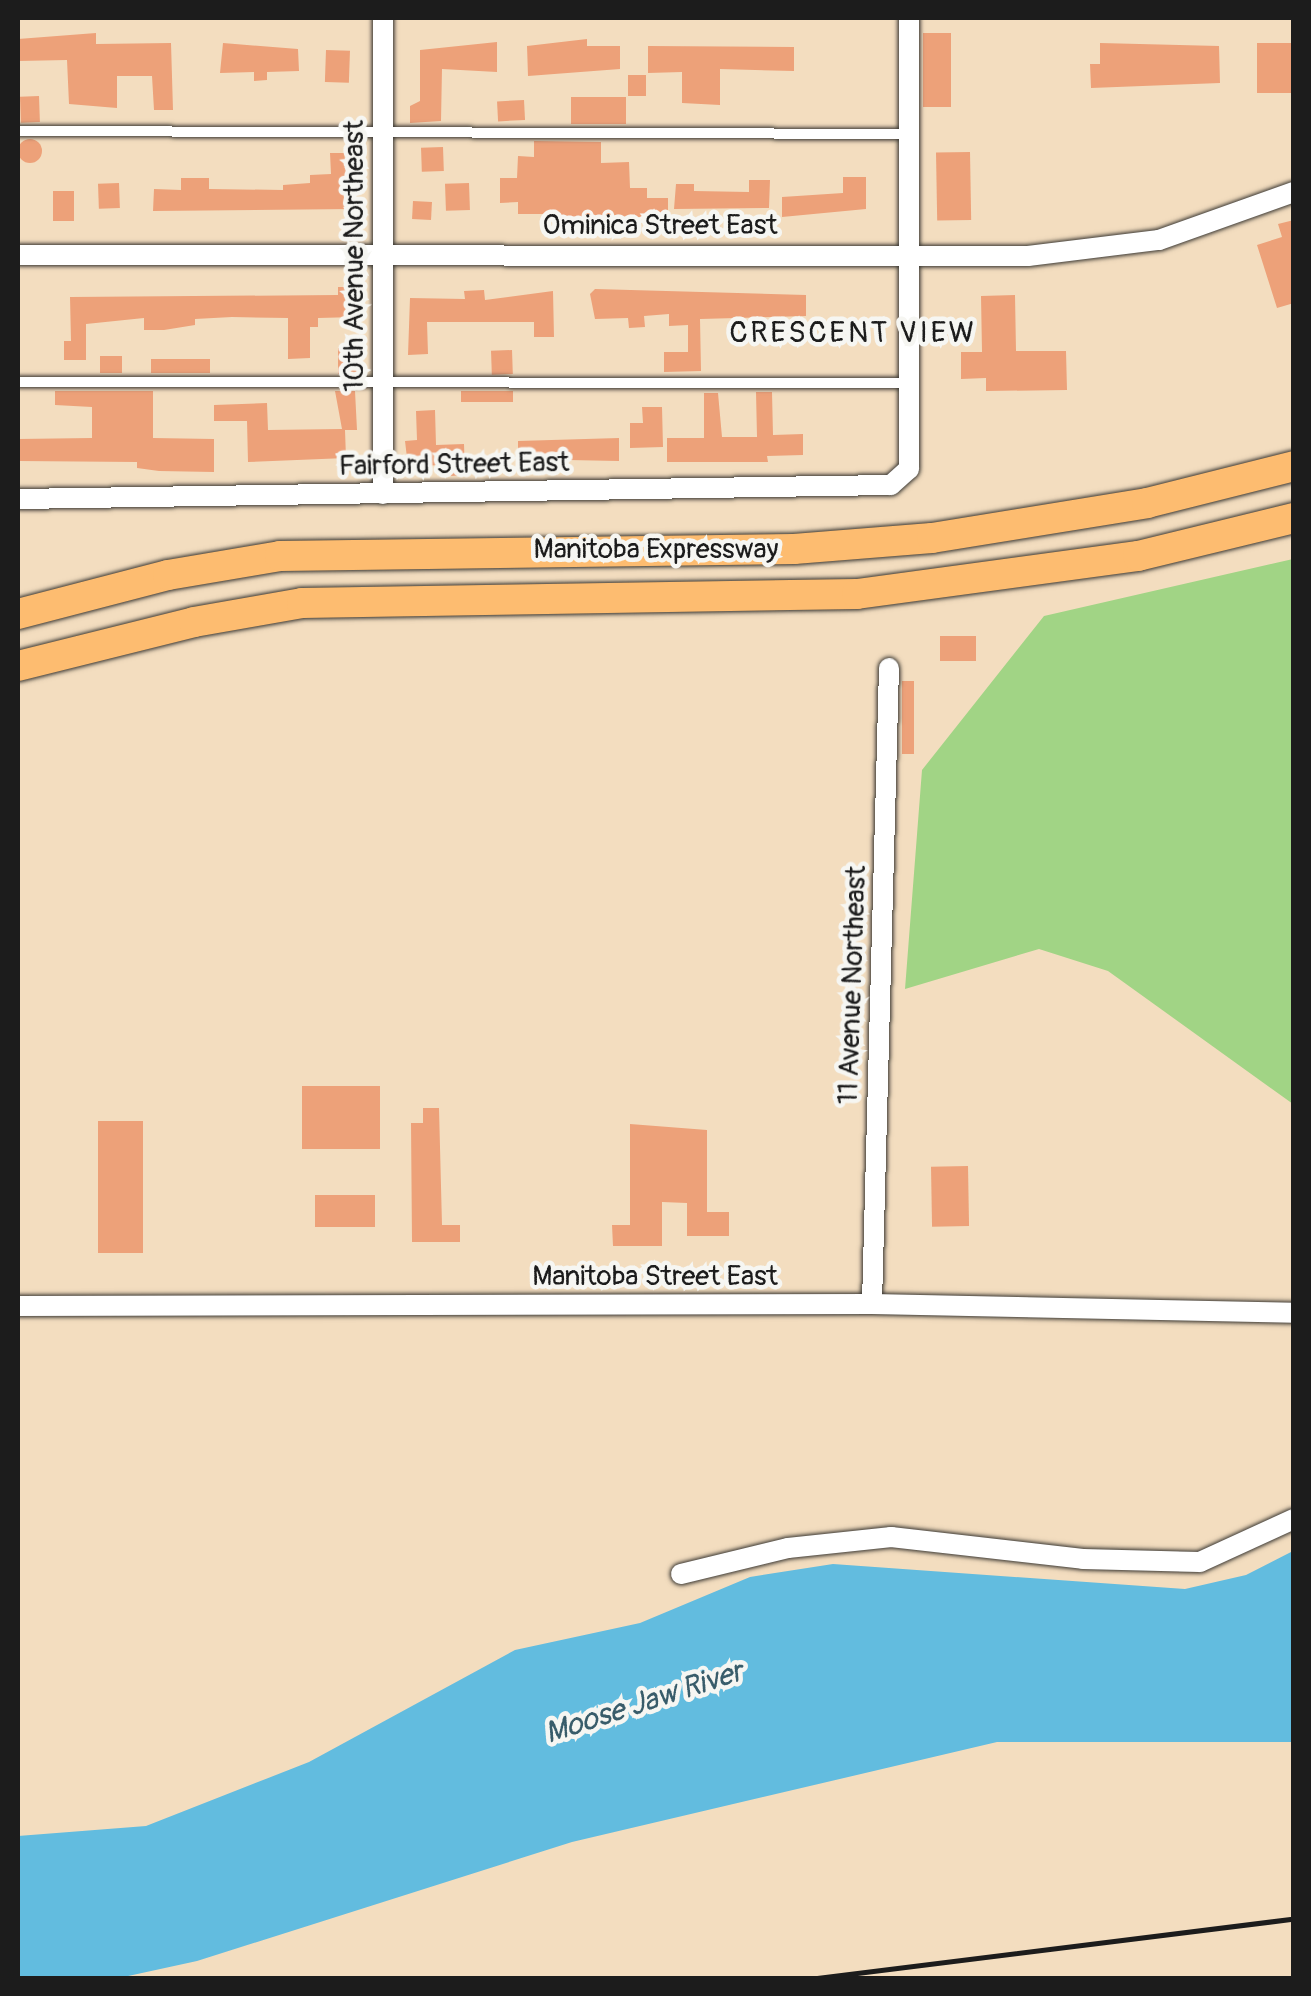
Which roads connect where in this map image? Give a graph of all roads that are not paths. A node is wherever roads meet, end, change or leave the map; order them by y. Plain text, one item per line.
1 (382, 18) edge
2 (909, 18) edge
3 (18, 131) edge
4 (380, 131) junction
5 (910, 134) junction
6 (1294, 192) edge
7 (382, 254) junction
8 (912, 254) junction
9 (18, 255) edge
10 (384, 381) junction
11 (18, 382) edge
12 (910, 383) junction
13 (1294, 466) edge
14 (383, 494) junction
15 (18, 499) edge
16 (1294, 518) edge
17 (18, 614) edge
18 (18, 666) edge
19 (889, 668) dead end
20 (872, 1304) junction
21 (18, 1306) edge
22 (1294, 1313) edge
23 (1294, 1519) edge
24 (680, 1574) dead end

1 - 4 street, 10th Avenue Northeast
2 - 5 street
3 - 4 lane
4 - 5 lane
4 - 7 street, 10th Avenue Northeast
5 - 8 street
6 - 8 street, Ominica Street East
7 - 8 street, Ominica Street East
7 - 9 street, Ominica Street East
7 - 10 street, 10th Avenue Northeast
8 - 12 street
10 - 11 lane
10 - 12 lane
10 - 14 street, 10th Avenue Northeast
12 - 14 street, Fairford Street East
13 - 17 main road, Manitoba Expressway
14 - 15 street, Fairford Street East
16 - 18 main road, Manitoba Expressway
19 - 20 street, 11 Avenue Northeast
20 - 21 street, Manitoba Street East
20 - 22 street, Manitoba Street East
23 - 24 street

